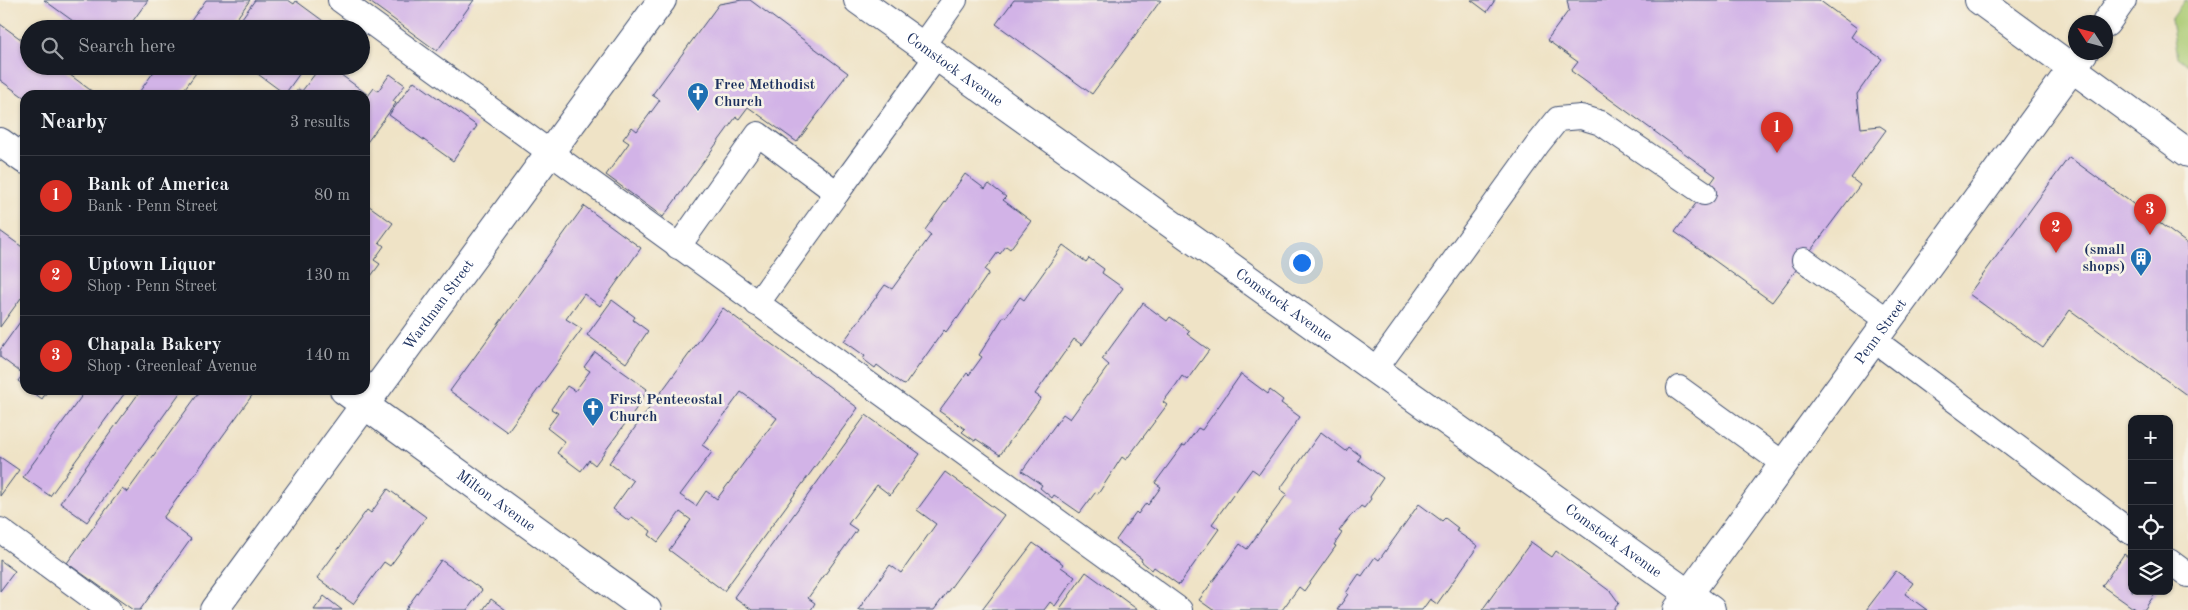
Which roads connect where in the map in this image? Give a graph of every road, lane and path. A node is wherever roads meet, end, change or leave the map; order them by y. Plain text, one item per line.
1 (340, 0) edge
2 (662, 0) edge
3 (858, 0) edge
4 (956, 0) edge
5 (2122, 0) edge
6 (1990, 3) edge
7 (2112, 15) edge
8 (367, 20) edge
9 (370, 22) edge
10 (929, 51) junction
11 (2078, 61) edge
12 (0, 142) edge
13 (2188, 153) edge
14 (549, 154) junction
15 (20, 156) edge
16 (837, 193) junction
17 (1704, 193) dead end
18 (678, 247) junction
19 (1804, 260) dead end
20 (757, 304) junction
21 (1881, 331) junction
22 (1375, 370) junction
23 (370, 378) edge
24 (1679, 388) dead end
25 (354, 398) edge
26 (1784, 464) junction
27 (0, 530) edge
28 (2128, 530) edge
29 (2173, 564) edge
30 (2188, 575) edge
31 (1683, 602) edge
32 (110, 610) edge
33 (214, 610) edge
34 (648, 610) edge
35 (1180, 610) edge
36 (1711, 610) edge

1 - 8 lane
2 - 14 street, Wardman Street
3 - 10 street, Comstock Avenue
4 - 10 lane
5 - 7 street
6 - 11 street
9 - 14 lane
10 - 16 lane
10 - 22 street, Comstock Avenue
11 - 13 street
11 - 21 street, Penn Street
12 - 15 street
14 - 18 lane
14 - 23 street, Wardman Street
16 - 18 lane
16 - 20 lane
17 - 22 lane
18 - 20 lane
19 - 21 lane
20 - 35 lane
21 - 26 street, Penn Street
21 - 28 lane
22 - 31 street, Comstock Avenue
24 - 26 lane
25 - 33 street, Wardman Street
25 - 34 street, Milton Avenue
26 - 31 street, Penn Street
27 - 32 lane
29 - 30 lane
31 - 36 street, Comstock Avenue

